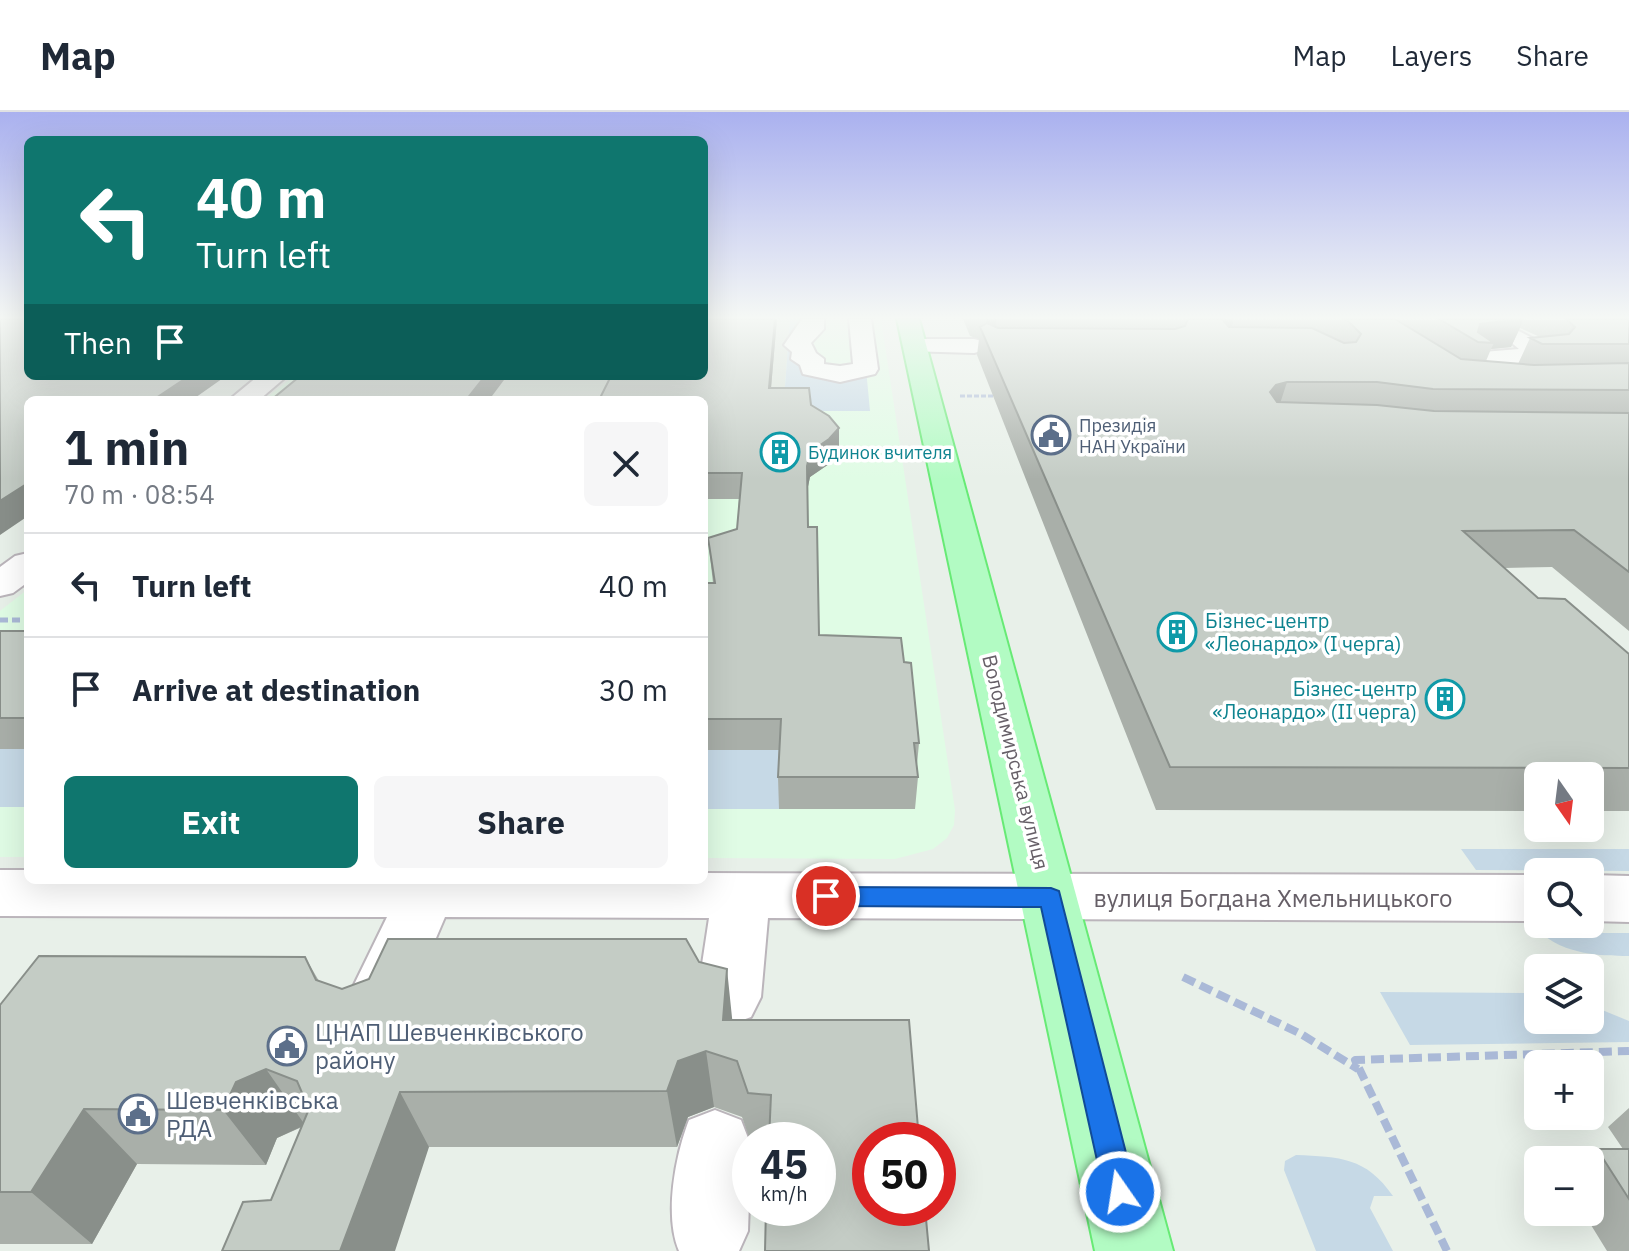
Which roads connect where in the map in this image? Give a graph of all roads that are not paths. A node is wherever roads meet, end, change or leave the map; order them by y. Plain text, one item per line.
1 (830, 372) edge
2 (850, 372) edge
3 (921, 372) edge
4 (1503, 372) edge
5 (269, 380) edge
6 (1472, 383) edge
7 (1522, 384) junction
8 (1550, 384) edge
9 (247, 396) edge
10 (24, 567) edge
11 (0, 585) edge
12 (0, 893) edge
13 (426, 895) junction
14 (741, 896) junction
15 (1051, 898) junction
16 (1524, 898) edge
17 (1604, 898) edge
18 (1629, 899) edge
19 (729, 997) edge
20 (372, 1015) edge
21 (715, 1146) dead end
22 (709, 1231) dead end
23 (1134, 1251) edge

1 - 2 street
3 - 15 main road, Володимирська вулиця
4 - 7 street
5 - 9 street
6 - 7 street
7 - 8 street
10 - 11 street
12 - 13 street, вулиця Богдана Хмельницького
13 - 14 street, вулиця Богдана Хмельницького
13 - 20 street
14 - 15 street, вулиця Богдана Хмельницького
14 - 19 street
15 - 16 street, вулиця Богдана Хмельницького
15 - 23 main road, Володимирська вулиця
17 - 18 street
21 - 22 street

